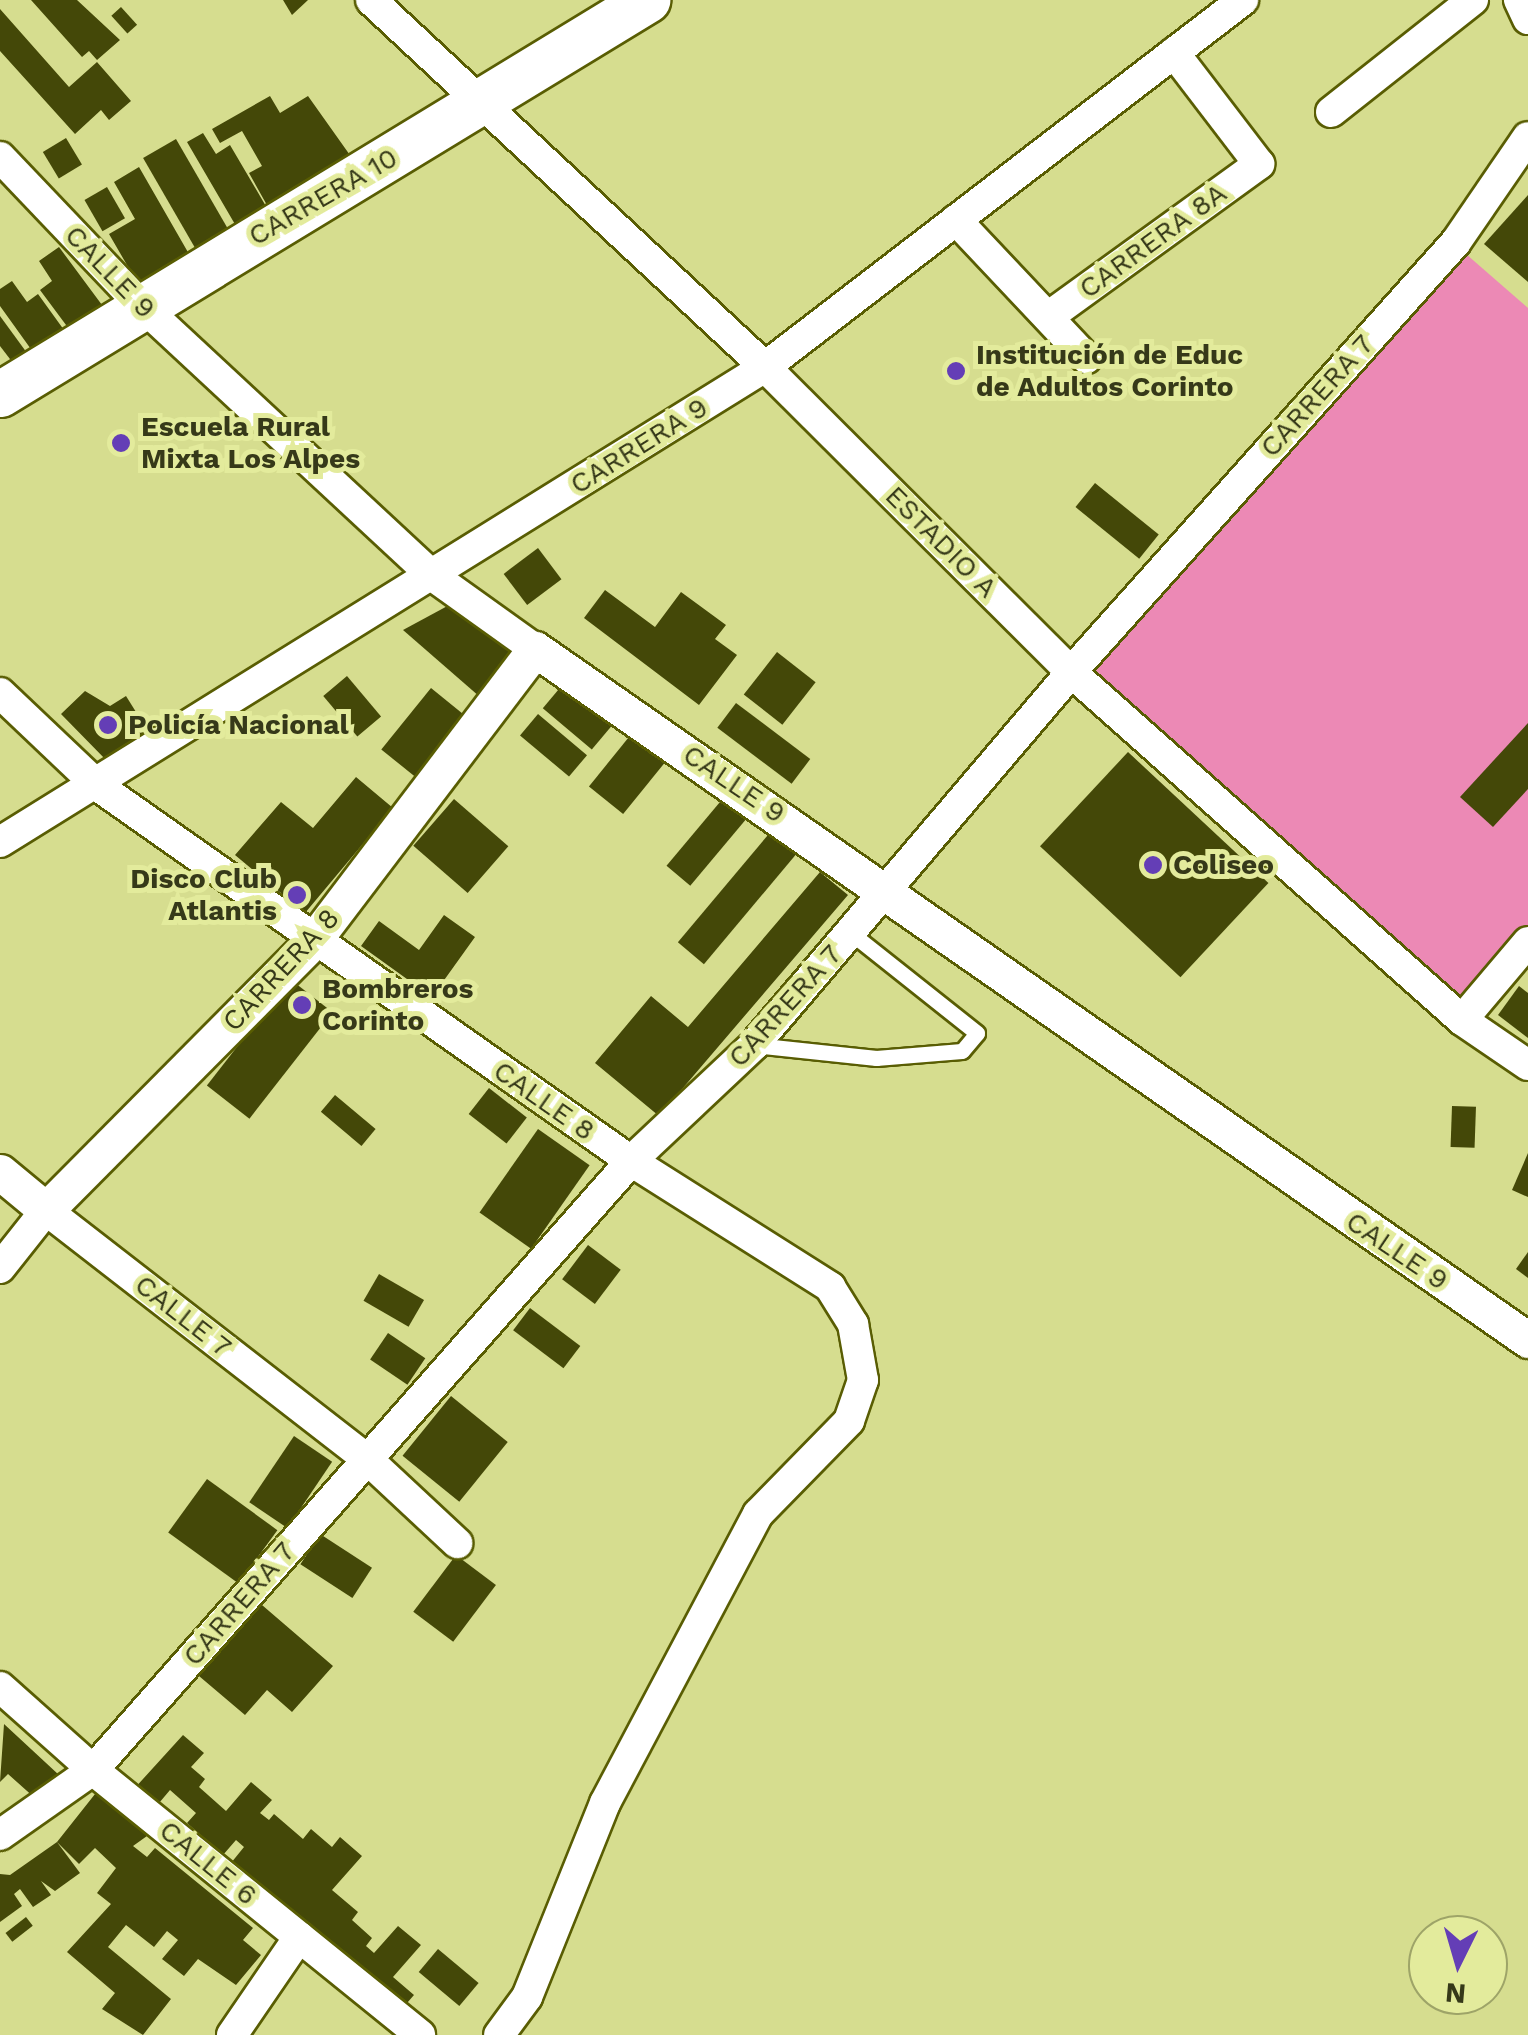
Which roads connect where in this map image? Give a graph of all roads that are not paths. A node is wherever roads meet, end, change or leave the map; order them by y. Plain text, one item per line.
1 (371, 0) edge
2 (647, 0) edge
3 (1243, 0) edge
4 (1473, 0) edge
5 (1519, 0) edge
6 (1528, 19) edge
7 (1174, 53) junction
8 (483, 103) junction
9 (1332, 112) dead end
10 (1528, 137) edge
11 (0, 157) edge
12 (956, 220) junction
13 (140, 304) junction
14 (1048, 318) junction
15 (1086, 358) dead end
16 (765, 366) junction
17 (0, 394) edge
18 (433, 576) junction
19 (535, 649) junction
20 (1071, 672) junction
21 (0, 693) edge
22 (98, 786) junction
23 (0, 842) edge
24 (888, 889) junction
25 (851, 933) junction
26 (314, 940) junction
27 (1528, 942) edge
28 (1462, 1020) junction
29 (754, 1045) junction
30 (1528, 1065) edge
31 (631, 1161) junction
32 (0, 1172) edge
33 (46, 1210) junction
34 (0, 1268) edge
35 (1528, 1340) edge
36 (366, 1458) junction
37 (457, 1543) dead end
38 (0, 1686) edge
39 (93, 1770) junction
40 (0, 1836) edge
41 (299, 1937) junction
42 (388, 2025) edge
43 (232, 2035) edge
44 (420, 2035) edge
45 (500, 2035) edge

1 - 8 street, ESTADIO A
2 - 8 main road, CARRERA 10
3 - 7 street, CARRERA 9
4 - 9 street
5 - 6 street
7 - 12 street, CARRERA 9
7 - 14 street, CARRERA 8A
8 - 13 main road, CARRERA 10
8 - 16 street, ESTADIO A
10 - 20 street, CARRERA 7
11 - 13 street, CALLE 9
12 - 14 street
12 - 16 street, CARRERA 9
13 - 17 main road, CARRERA 10
13 - 18 street, CALLE 9
14 - 15 street
16 - 18 street, CARRERA 9
16 - 20 street, ESTADIO A
18 - 19 street, CALLE 9
18 - 22 street, CARRERA 9
19 - 24 street, CALLE 9
19 - 26 street, CARRERA 8
20 - 24 street, CARRERA 7
20 - 28 street, ESTADIO A
21 - 22 street, CALLE 8
22 - 23 street, CARRERA 9
22 - 26 street, CALLE 8
24 - 25 street, CARRERA 7
24 - 35 street, CALLE 9
25 - 29 street, CARRERA 7
25 - 29 lane
26 - 31 street, CALLE 8
26 - 33 street, CARRERA 8
27 - 28 street
28 - 30 street, ESTADIO A
29 - 31 street, CARRERA 7
31 - 36 street, CARRERA 7
31 - 45 street, CALLE 8
32 - 33 street, CALLE 7
33 - 34 street, CARRERA 8
33 - 36 street, CALLE 7
36 - 37 street, CALLE 7
36 - 39 street, CARRERA 7
38 - 39 street, CALLE 6
39 - 40 street, CARRERA 7
39 - 41 street, CALLE 6
41 - 42 street, CALLE 6
41 - 43 street
42 - 44 street, CALLE 6

